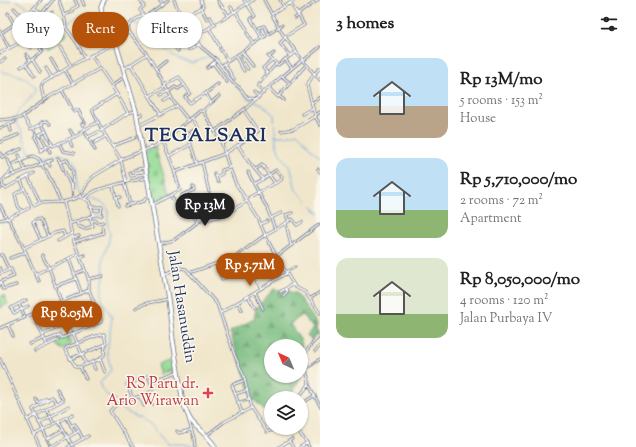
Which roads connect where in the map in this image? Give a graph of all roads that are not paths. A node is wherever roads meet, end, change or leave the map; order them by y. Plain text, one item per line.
1 (41, 0) edge
2 (53, 0) edge
3 (59, 0) edge
4 (75, 0) edge
5 (82, 0) edge
6 (104, 0) edge
7 (140, 0) edge
8 (160, 0) edge
9 (168, 0) edge
10 (174, 0) edge
11 (200, 0) edge
12 (244, 0) edge
13 (253, 0) edge
14 (264, 0) edge
15 (280, 0) edge
16 (295, 0) edge
17 (218, 1) dead end
18 (319, 1) edge
19 (290, 3) junction
20 (163, 4) junction
21 (246, 4) junction
22 (84, 5) dead end
23 (231, 7) dead end
24 (284, 7) junction
25 (14, 8) dead end
26 (201, 8) junction
27 (33, 9) junction
28 (18, 12) edge
29 (30, 12) edge
30 (40, 12) edge
31 (43, 12) edge
32 (63, 12) edge
33 (101, 12) edge
34 (141, 12) edge
35 (152, 12) edge
36 (180, 12) edge
37 (193, 12) edge
38 (235, 12) junction
39 (8, 14) dead end
40 (272, 14) junction
41 (64, 15) joint
42 (298, 15) junction
43 (228, 16) junction
44 (294, 18) dead end
45 (137, 19) edge
46 (12, 20) edge
47 (65, 24) joint
48 (215, 25) junction
49 (282, 25) dead end
50 (12, 26) edge
51 (278, 27) junction
52 (209, 28) junction
53 (247, 29) dead end
54 (0, 32) edge
55 (202, 32) edge
56 (130, 33) joint
57 (247, 33) dead end
58 (269, 34) junction
59 (3, 37) junction
60 (263, 37) junction
61 (285, 37) junction
62 (0, 39) edge
63 (254, 44) junction
64 (12, 46) edge
65 (202, 47) edge
66 (320, 47) edge
67 (9, 48) junction
68 (40, 48) edge
69 (61, 48) edge
70 (98, 48) dead end
71 (104, 48) edge
72 (117, 48) edge
73 (176, 48) edge
74 (192, 48) edge
75 (95, 50) dead end
76 (189, 50) dead end
77 (100, 51) junction
78 (178, 51) dead end
79 (0, 52) edge
80 (242, 52) junction
81 (274, 52) dead end
82 (297, 52) junction
83 (96, 53) junction
84 (26, 54) dead end
85 (146, 54) junction
86 (238, 54) junction
87 (91, 55) junction
88 (235, 56) junction
89 (290, 56) junction
90 (85, 58) junction
91 (5, 59) dead end
92 (32, 59) junction
93 (285, 59) junction
94 (51, 60) dead end
95 (217, 60) junction
96 (272, 60) junction
97 (303, 60) junction
98 (30, 61) junction
99 (166, 61) dead end
100 (228, 61) junction
101 (0, 62) edge
102 (213, 63) junction
103 (26, 64) junction
104 (276, 64) junction
105 (131, 65) junction
106 (222, 65) junction
107 (306, 65) junction
108 (71, 66) junction
109 (253, 66) dead end
110 (21, 67) dead end
111 (46, 68) dead end
112 (207, 68) dead end
113 (292, 68) junction
114 (320, 68) edge
115 (99, 69) junction
116 (124, 69) junction
117 (156, 69) junction
118 (248, 69) dead end
119 (65, 70) junction
120 (244, 70) dead end
121 (40, 72) dead end
122 (59, 74) junction
123 (268, 74) junction
124 (314, 74) junction
125 (34, 76) dead end
126 (126, 76) junction
127 (283, 76) junction
128 (52, 78) junction
129 (234, 79) dead end
130 (320, 80) edge
131 (227, 82) dead end
132 (290, 82) junction
133 (73, 84) junction
134 (218, 84) dead end
135 (111, 85) junction
136 (184, 85) junction
137 (107, 86) dead end
138 (166, 86) junction
139 (269, 88) junction
140 (62, 90) junction
141 (168, 91) junction
142 (254, 92) dead end
143 (206, 93) junction
144 (264, 93) junction
145 (117, 94) junction
146 (161, 95) dead end
147 (150, 96) junction
148 (219, 96) dead end
149 (279, 96) junction
150 (171, 97) junction
151 (320, 97) edge
152 (257, 99) junction
153 (44, 100) junction
154 (284, 100) dead end
155 (164, 101) dead end
156 (211, 103) junction
157 (312, 103) junction
158 (177, 106) junction
159 (313, 108) junction
160 (244, 110) junction
161 (136, 111) junction
162 (203, 111) junction
163 (320, 112) edge
164 (128, 113) junction
165 (142, 114) dead end
166 (302, 114) dead end
167 (161, 115) junction
168 (24, 116) junction
169 (137, 116) junction
170 (315, 116) junction
171 (192, 118) junction
172 (0, 120) edge
173 (189, 121) junction
174 (15, 122) dead end
175 (98, 122) junction
176 (9, 124) junction
177 (42, 124) junction
178 (50, 124) dead end
179 (320, 125) edge
180 (139, 126) junction
181 (182, 126) junction
182 (0, 128) edge
183 (33, 129) junction
184 (85, 129) junction
185 (261, 129) dead end
186 (70, 130) dead end
187 (102, 130) junction
188 (11, 131) dead end
189 (46, 131) junction
190 (215, 131) junction
191 (257, 131) junction
192 (80, 132) dead end
193 (282, 132) dead end
194 (40, 134) junction
195 (237, 134) dead end
196 (18, 135) dead end
197 (187, 135) junction
198 (37, 136) junction
199 (106, 136) junction
200 (141, 136) junction
201 (74, 137) junction
202 (88, 137) junction
203 (69, 139) junction
204 (163, 141) junction
205 (0, 142) edge
206 (59, 143) junction
207 (94, 143) dead end
208 (52, 144) junction
209 (191, 144) junction
210 (222, 144) junction
211 (238, 145) junction
212 (72, 146) dead end
213 (112, 146) junction
214 (47, 147) junction
215 (21, 149) dead end
216 (95, 150) dead end
217 (143, 150) junction
218 (50, 152) dead end
219 (0, 153) edge
220 (74, 153) dead end
221 (224, 154) junction
222 (18, 155) dead end
223 (169, 156) junction
224 (58, 158) dead end
225 (8, 160) dead end
226 (52, 160) dead end
227 (120, 160) junction
228 (21, 161) junction
229 (48, 161) junction
230 (60, 162) junction
231 (202, 162) junction
232 (42, 164) junction
233 (197, 164) junction
234 (10, 165) junction
235 (50, 166) dead end
236 (146, 168) junction
237 (229, 168) junction
238 (256, 169) junction
239 (318, 169) dead end
240 (134, 170) dead end
241 (12, 171) junction
242 (25, 171) junction
243 (175, 172) junction
244 (248, 172) dead end
245 (320, 172) edge
246 (34, 173) dead end
247 (130, 173) dead end
248 (147, 173) junction
249 (214, 173) dead end
250 (14, 175) junction
251 (269, 175) junction
252 (28, 176) junction
253 (216, 176) junction
254 (5, 178) junction
255 (148, 178) junction
256 (213, 178) dead end
257 (263, 179) junction
258 (20, 180) junction
259 (218, 182) dead end
260 (125, 183) junction
261 (275, 183) junction
262 (254, 184) junction
263 (0, 185) edge
264 (113, 186) junction
265 (193, 187) dead end
266 (2, 188) edge
267 (72, 188) junction
268 (24, 189) junction
269 (258, 191) junction
270 (209, 192) dead end
271 (186, 193) junction
272 (81, 195) junction
273 (120, 196) dead end
274 (151, 196) junction
275 (171, 196) junction
276 (86, 198) junction
277 (116, 198) junction
278 (73, 200) junction
279 (247, 200) junction
280 (62, 202) junction
281 (40, 203) junction
282 (130, 204) junction
283 (0, 205) edge
284 (152, 205) junction
285 (32, 206) junction
286 (118, 206) dead end
287 (125, 206) dead end
288 (90, 207) junction
289 (192, 208) junction
290 (22, 212) junction
291 (180, 212) dead end
292 (281, 213) dead end
293 (292, 213) dead end
294 (93, 214) junction
295 (102, 215) dead end
296 (90, 217) junction
297 (8, 218) junction
298 (271, 218) junction
299 (0, 220) edge
300 (266, 220) dead end
301 (76, 221) junction
302 (92, 221) junction
303 (289, 221) junction
304 (104, 222) dead end
305 (302, 222) dead end
306 (197, 223) junction
307 (286, 223) junction
308 (69, 224) junction
309 (261, 224) junction
310 (320, 224) edge
311 (102, 227) dead end
312 (275, 229) junction
313 (72, 234) junction
314 (265, 235) junction
315 (48, 236) junction
316 (79, 236) dead end
317 (65, 237) junction
318 (73, 238) junction
319 (41, 240) junction
320 (58, 241) dead end
321 (74, 242) junction
322 (159, 244) junction
323 (291, 246) junction
324 (24, 248) junction
325 (26, 252) junction
326 (79, 254) junction
327 (0, 255) edge
328 (42, 255) dead end
329 (85, 255) dead end
330 (276, 255) junction
331 (80, 257) junction
332 (10, 258) dead end
333 (69, 259) junction
334 (5, 261) junction
335 (0, 263) edge
336 (216, 264) junction
337 (295, 267) dead end
338 (0, 268) edge
339 (49, 268) junction
340 (9, 270) junction
341 (85, 270) junction
342 (287, 272) junction
343 (1, 273) edge
344 (35, 273) junction
345 (189, 273) junction
346 (74, 274) junction
347 (164, 274) junction
348 (103, 276) dead end
349 (76, 278) junction
350 (88, 278) junction
351 (39, 281) dead end
352 (256, 281) dead end
353 (0, 282) edge
354 (293, 284) junction
355 (16, 285) dead end
356 (55, 286) junction
357 (261, 288) junction
358 (286, 289) junction
359 (89, 290) junction
360 (255, 292) junction
361 (280, 292) dead end
362 (320, 292) edge
363 (81, 293) junction
364 (248, 296) junction
365 (283, 296) dead end
366 (311, 298) junction
367 (168, 299) junction
368 (26, 300) dead end
369 (61, 301) junction
370 (93, 301) junction
371 (238, 302) junction
372 (18, 304) junction
373 (28, 306) dead end
374 (136, 308) dead end
375 (255, 308) dead end
376 (263, 309) dead end
377 (21, 310) junction
378 (242, 310) dead end
379 (97, 311) junction
380 (33, 313) junction
381 (64, 313) junction
382 (220, 313) junction
383 (320, 313) edge
384 (25, 317) junction
385 (69, 323) junction
386 (8, 324) junction
387 (37, 324) junction
388 (0, 328) edge
389 (73, 333) junction
390 (42, 334) junction
391 (13, 336) dead end
392 (320, 336) edge
393 (44, 338) junction
394 (58, 340) dead end
395 (45, 342) junction
396 (30, 344) dead end
397 (78, 344) junction
398 (105, 344) junction
399 (47, 345) junction
400 (320, 346) edge
401 (308, 348) edge
402 (35, 351) dead end
403 (315, 351) dead end
404 (83, 353) junction
405 (316, 358) dead end
406 (70, 359) junction
407 (100, 359) junction
408 (320, 359) edge
409 (0, 360) edge
410 (318, 361) junction
411 (92, 362) junction
412 (1, 363) edge
413 (86, 364) junction
414 (80, 367) junction
415 (308, 368) edge
416 (95, 369) dead end
417 (105, 372) dead end
418 (179, 372) junction
419 (86, 379) dead end
420 (308, 379) edge
421 (245, 380) junction
422 (135, 381) junction
423 (151, 382) junction
424 (309, 384) junction
425 (128, 388) junction
426 (57, 389) dead end
427 (248, 390) junction
428 (304, 391) edge
429 (148, 393) junction
430 (234, 394) junction
431 (314, 395) junction
432 (140, 397) junction
433 (250, 398) junction
434 (36, 399) dead end
435 (133, 399) junction
436 (308, 399) edge
437 (58, 403) junction
438 (237, 403) junction
439 (38, 404) junction
440 (152, 404) dead end
441 (69, 406) dead end
442 (144, 406) dead end
443 (320, 406) edge
444 (251, 408) junction
445 (46, 410) junction
446 (186, 412) junction
447 (72, 414) dead end
448 (242, 414) junction
449 (35, 415) junction
450 (50, 417) junction
451 (67, 418) junction
452 (27, 420) junction
453 (59, 422) junction
454 (38, 423) junction
455 (54, 424) junction
456 (71, 426) junction
457 (264, 428) edge
458 (63, 430) junction
459 (177, 430) dead end
460 (192, 430) junction
461 (42, 431) junction
462 (79, 431) junction
463 (75, 433) junction
464 (34, 435) junction
465 (207, 435) junction
466 (301, 435) edge
467 (88, 436) dead end
468 (67, 437) junction
469 (47, 438) junction
470 (83, 439) junction
471 (292, 439) dead end
472 (289, 442) junction
473 (307, 443) junction
474 (72, 446) edge
475 (40, 447) edge
476 (51, 447) edge
477 (68, 447) edge
478 (133, 447) edge
479 (195, 447) edge
480 (215, 447) edge
481 (279, 447) edge
482 (293, 447) edge
483 (300, 447) edge
484 (309, 447) edge

1 - 27 street
2 - 31 street
3 - 32 street
4 - 41 street
5 - 22 street
6 - 33 main road, Jalan Hasanuddin
7 - 34 street
8 - 20 street
9 - 20 street
10 - 36 street
11 - 26 street
12 - 21 street
13 - 21 street
14 - 40 street
15 - 24 street
16 - 19 street
17 - 43 street
18 - 42 street
19 - 24 street
19 - 42 street
20 - 35 street
21 - 38 street
21 - 60 street
23 - 38 street
24 - 40 street
25 - 28 street
26 - 37 street
26 - 48 street
27 - 29 street
27 - 30 street
38 - 43 street
38 - 53 street
39 - 46 street
40 - 51 street
41 - 47 street
42 - 44 street
42 - 61 street
43 - 48 street
45 - 56 street
47 - 90 street
48 - 52 street
49 - 51 street
50 - 54 street
51 - 58 street
51 - 61 street
52 - 55 street
52 - 100 street
54 - 59 street
56 - 85 street
57 - 63 street
58 - 60 street
58 - 60 street
59 - 62 street
59 - 67 street
60 - 63 street
61 - 82 street
61 - 89 street
63 - 80 street
64 - 67 street
65 - 95 street
66 - 97 street
67 - 79 street
68 - 92 street
69 - 108 street
70 - 77 street
71 - 77 street
72 - 116 main road, Jalan Hasanuddin
73 - 78 street
74 - 76 street
75 - 83 street
77 - 83 street
80 - 86 street
80 - 109 street
81 - 96 street
82 - 89 street
82 - 97 street
83 - 87 street
84 - 98 street
85 - 105 street
85 - 117 street
86 - 88 street
86 - 118 street
87 - 90 street
87 - 115 street
88 - 100 street
88 - 120 street
89 - 93 street
90 - 108 street
91 - 101 street
92 - 98 street
92 - 121 street
93 - 104 street
93 - 113 street
94 - 122 street
95 - 102 street
95 - 106 street
96 - 104 street
96 - 123 street
97 - 107 street
97 - 113 street
98 - 103 street
99 - 117 street
100 - 106 street
102 - 112 street
102 - 131 street
103 - 110 street
103 - 125 street
104 - 123 street
105 - 116 street
105 - 147 street
106 - 129 street
106 - 152 street
107 - 124 street
107 - 132 street
108 - 119 street
111 - 128 street
113 - 127 street
114 - 124 street
115 - 133 street
115 - 135 street
116 - 126 main road, Jalan Hasanuddin
117 - 138 street
119 - 122 street
119 - 133 street
122 - 128 street
123 - 144 street
124 - 130 street
124 - 157 street
126 - 135 street
126 - 161 main road, Jalan Hasanuddin
127 - 132 street
127 - 139 street
128 - 153 street
132 - 149 street
133 - 140 street
134 - 143 street
135 - 137 street
135 - 145 street
136 - 138 street
136 - 141 street
136 - 143 street
138 - 141 street
138 - 147 street
139 - 144 street
139 - 149 street
140 - 153 street
140 - 184 street
141 - 146 street
141 - 150 street
142 - 152 street
143 - 156 street
144 - 152 street
145 - 164 street
145 - 175 street
147 - 167 street
148 - 156 street
149 - 154 street
150 - 155 street
150 - 158 street
151 - 157 street
152 - 160 street
153 - 168 street
156 - 162 street
157 - 159 street
158 - 167 street
158 - 173 street
159 - 166 street
159 - 170 street
160 - 190 street
160 - 191 street
161 - 164 street
161 - 169 main road, Jalan Hasanuddin
162 - 171 street
162 - 190 street
163 - 170 street
164 - 187 street
165 - 169 street
167 - 180 street
168 - 172 street
168 - 183 street
169 - 180 main road, Jalan Hasanuddin
170 - 179 street
170 - 193 street
171 - 173 street
171 - 197 street
173 - 181 street
174 - 176 street
175 - 184 street
175 - 187 street
176 - 182 street
176 - 188 street
177 - 178 street
177 - 183 street
177 - 189 street
180 - 200 main road, Jalan Hasanuddin
181 - 197 street
181 - 204 street
183 - 198 street
184 - 192 street
185 - 191 street
186 - 201 street
187 - 199 street
187 - 202 street
189 - 194 street
189 - 208 street
190 - 210 street
191 - 211 street
194 - 198 street
194 - 214 street
195 - 210 street
196 - 205 street
197 - 209 street
198 - 214 street
199 - 207 street
199 - 213 street
200 - 213 street
200 - 217 main road, Jalan Hasanuddin
201 - 202 street
201 - 203 street
202 - 216 street
203 - 206 street
203 - 212 street
204 - 217 street
204 - 223 street
206 - 208 street
206 - 220 street
208 - 214 street
209 - 223 street
209 - 233 street
210 - 221 street
211 - 221 street
211 - 238 street
213 - 227 street
214 - 218 street
215 - 219 street
217 - 227 street
217 - 236 main road, Jalan Hasanuddin
221 - 231 street
221 - 237 street
222 - 228 street
223 - 243 street
224 - 230 street
225 - 234 street
226 - 229 street
227 - 260 street
227 - 272 street
228 - 232 street
228 - 234 street
228 - 242 street
229 - 232 street
229 - 235 street
230 - 267 street
230 - 267 street
231 - 233 street
231 - 270 street
232 - 242 street
232 - 280 street
233 - 243 street
234 - 241 street
236 - 240 street
236 - 248 main road, Jalan Hasanuddin
237 - 253 street
237 - 279 street
238 - 251 street
238 - 257 street
239 - 245 street
241 - 250 street
241 - 254 street
242 - 250 street
243 - 275 street
244 - 262 street
246 - 252 street
247 - 248 street
248 - 255 main road, Jalan Hasanuddin
249 - 253 street
250 - 254 street
251 - 257 street
251 - 261 street
251 - 261 street
252 - 258 street
252 - 281 street
253 - 256 street
253 - 259 street
254 - 266 street
255 - 260 street
255 - 274 main road, Jalan Hasanuddin
257 - 262 street
258 - 266 street
258 - 268 street
260 - 264 street
260 - 282 street
261 - 269 street
262 - 269 street
263 - 266 street
264 - 276 street
264 - 277 street
265 - 271 street
267 - 278 street
268 - 285 street
268 - 290 street
269 - 279 street
269 - 298 street
271 - 289 street
271 - 289 street
272 - 276 street
272 - 278 street
273 - 277 street
274 - 282 street
274 - 284 main road, Jalan Hasanuddin
275 - 284 street
275 - 291 street
276 - 288 street
277 - 286 street
278 - 280 street
279 - 306 street
279 - 309 street
280 - 281 street
280 - 308 street
281 - 285 street
282 - 287 street
283 - 297 street
284 - 322 main road, Jalan Hasanuddin
285 - 290 street
288 - 294 street
288 - 294 street
289 - 306 street
290 - 297 street
292 - 298 street
293 - 303 street
294 - 295 street
294 - 296 street
296 - 301 street
296 - 302 street
297 - 299 street
297 - 324 street
298 - 312 street
300 - 309 street
301 - 302 street
301 - 308 street
302 - 304 street
303 - 305 street
303 - 307 street
306 - 322 street
307 - 312 street
307 - 323 street
308 - 313 street
309 - 314 street
310 - 323 street
311 - 321 street
312 - 314 street
313 - 317 street
313 - 318 street
314 - 330 street
314 - 336 street
315 - 317 street
315 - 319 street
315 - 319 street
316 - 318 street
317 - 320 street
318 - 321 street
319 - 324 street
321 - 326 street
322 - 347 main road, Jalan Hasanuddin
323 - 330 street
324 - 325 street
325 - 332 street
325 - 344 street
326 - 331 street
326 - 333 street
327 - 334 street
328 - 339 street
329 - 331 street
330 - 336 street
330 - 342 street
331 - 341 street
333 - 339 street
333 - 346 street
334 - 335 street
334 - 340 street
336 - 345 street
337 - 342 street
338 - 343 street
339 - 344 street
339 - 356 street
340 - 343 street
340 - 353 street
341 - 346 street
341 - 350 street
342 - 354 street
342 - 357 street
344 - 351 street
345 - 347 street
345 - 382 street
346 - 349 street
347 - 367 main road, Jalan Hasanuddin
348 - 350 street
349 - 356 street
349 - 363 street
350 - 359 street
352 - 357 street
353 - 355 street
354 - 358 street
354 - 366 street
356 - 369 street
357 - 360 street
358 - 361 street
358 - 365 street
359 - 363 street
359 - 370 street
360 - 364 street
360 - 376 street
362 - 366 street
363 - 369 street
364 - 371 street
364 - 375 street
366 - 383 street
367 - 374 street
367 - 418 main road, Jalan Hasanuddin
368 - 372 street
369 - 380 street
369 - 381 street
370 - 379 street
370 - 381 street
371 - 378 street
371 - 382 street
372 - 377 street
372 - 377 street
373 - 377 street
377 - 384 street
379 - 385 street
379 - 389 street
380 - 384 street
380 - 387 street
381 - 385 street
381 - 387 street
382 - 421 street
384 - 386 street
385 - 389 street
385 - 390 street
386 - 388 street
386 - 391 street
387 - 390 street
389 - 395 street
389 - 397 street
390 - 393 street
392 - 401 street
393 - 395 street
393 - 396 street
394 - 399 street
395 - 399 street
397 - 398 street
397 - 404 street
397 - 406 street
398 - 404 street
398 - 407 street
399 - 402 street
400 - 403 street
404 - 406 street
404 - 413 street
405 - 410 street
406 - 414 street
407 - 411 street
407 - 417 street
408 - 410 street
409 - 412 street
410 - 415 street
411 - 413 street
411 - 416 street
412 - 452 street
413 - 414 street
414 - 419 street
418 - 423 street
418 - 446 main road, Jalan Hasanuddin
420 - 424 street
421 - 427 street
421 - 430 street
422 - 423 street
422 - 425 street
422 - 425 street
423 - 429 street
424 - 428 street
424 - 431 street
425 - 435 street
426 - 437 street
427 - 430 street
427 - 433 street
429 - 432 street
429 - 440 street
430 - 438 street
431 - 436 street
431 - 443 street
432 - 435 street
432 - 442 street
433 - 438 street
433 - 444 street
434 - 439 street
435 - 478 street
437 - 439 street
437 - 445 street
438 - 448 street
439 - 449 street
441 - 450 street
444 - 448 street
444 - 457 street
445 - 449 street
445 - 450 street
446 - 460 street
446 - 465 main road, Jalan Hasanuddin
447 - 451 street
448 - 465 street
449 - 452 street
449 - 454 street
450 - 454 street
450 - 455 street
451 - 453 street
451 - 456 street
452 - 464 street
453 - 455 street
453 - 458 street
454 - 461 street
455 - 461 street
456 - 462 street
456 - 463 street
458 - 468 street
458 - 469 street
459 - 460 street
460 - 479 street
461 - 464 street
461 - 469 street
462 - 463 street
462 - 470 street
463 - 468 street
464 - 475 street
465 - 480 main road, Jalan Hasanuddin
466 - 473 street
467 - 470 street
468 - 474 street
468 - 476 street
469 - 476 street
470 - 474 street
471 - 472 street
472 - 481 street
472 - 482 street
473 - 483 street
473 - 484 street
474 - 477 street

